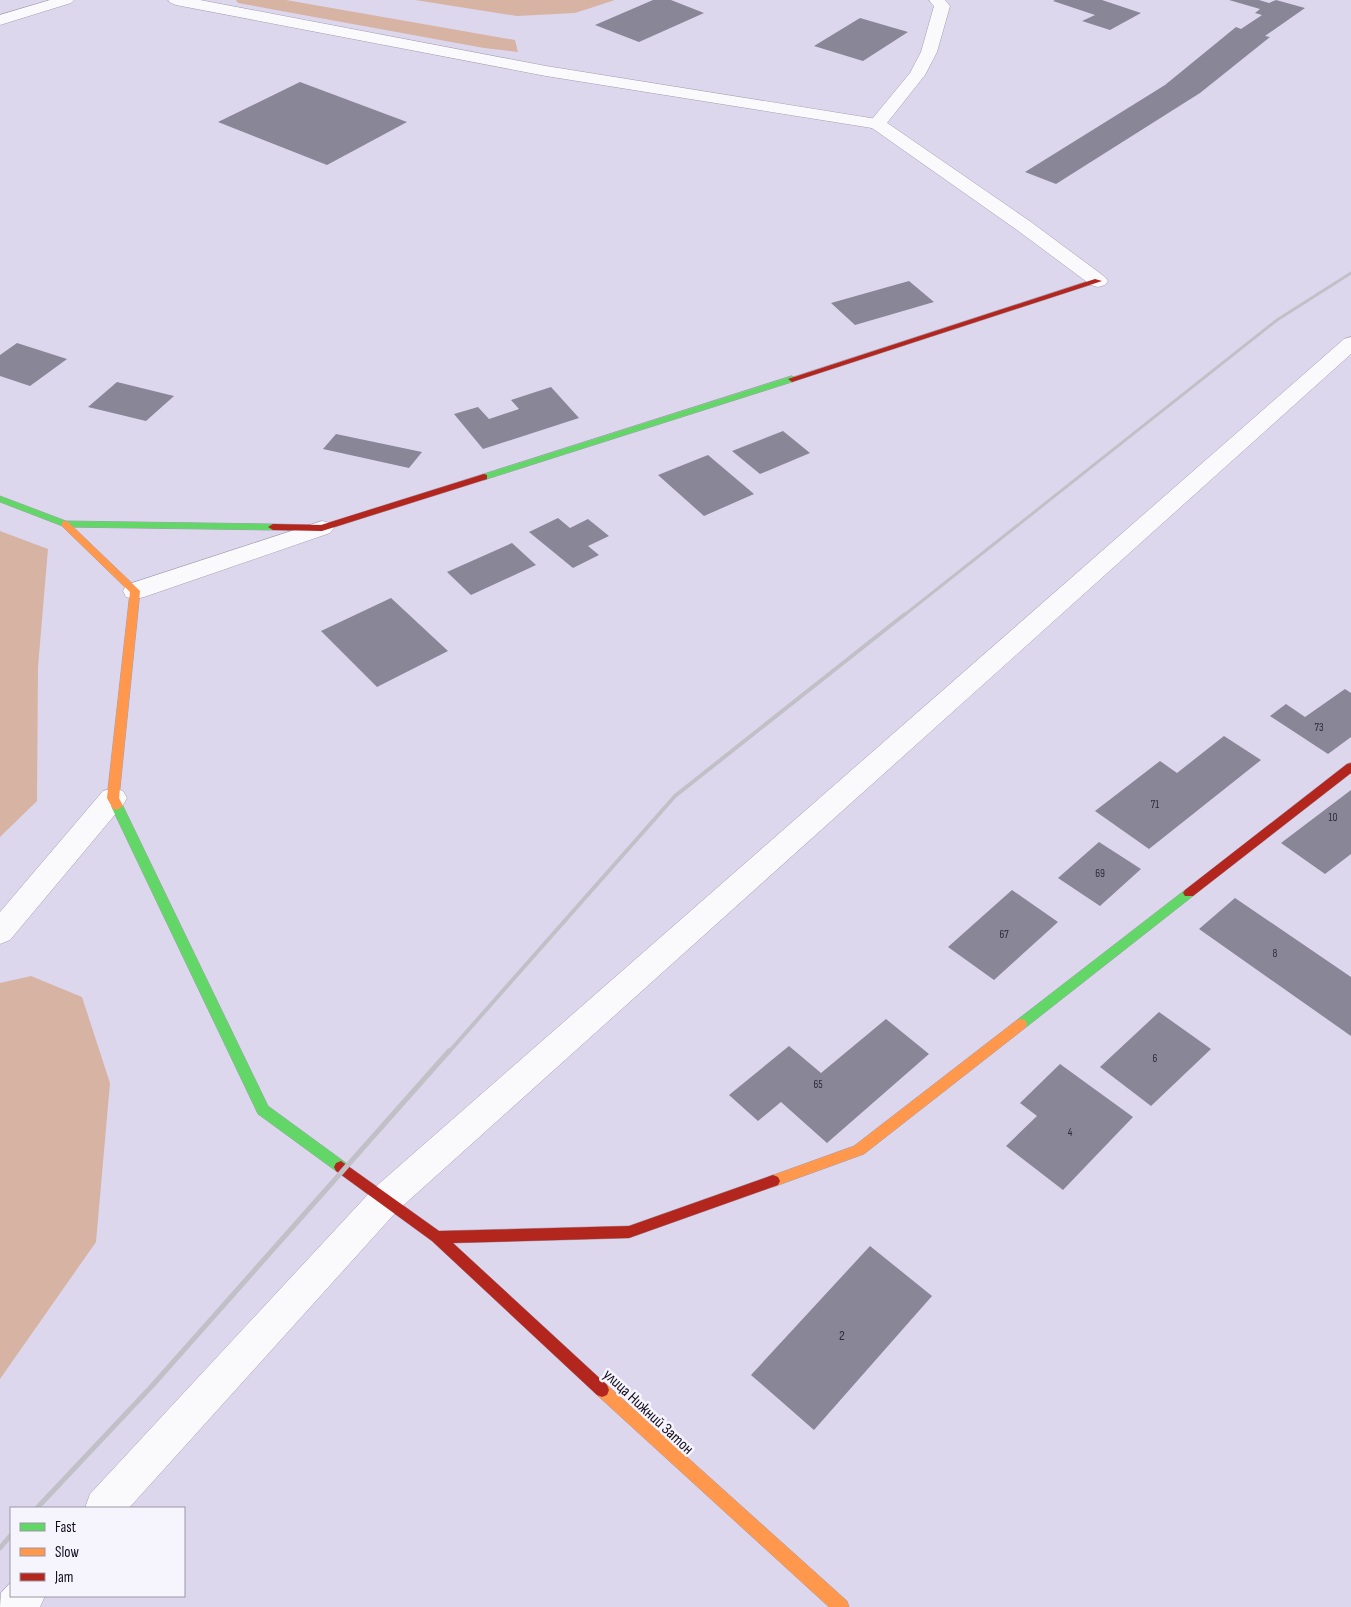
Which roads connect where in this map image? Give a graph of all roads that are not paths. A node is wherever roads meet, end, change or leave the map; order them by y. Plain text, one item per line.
1 (66, 0) edge
2 (176, 0) edge
3 (937, 0) edge
4 (0, 20) edge
5 (877, 124) junction
6 (1098, 280) joint
7 (1351, 343) edge
8 (0, 499) edge
9 (65, 524) junction
10 (322, 528) junction
11 (135, 591) junction
12 (1351, 767) edge
13 (113, 798) junction
14 (0, 932) edge
15 (385, 1200) junction
16 (437, 1237) junction
17 (105, 1507) edge
18 (24, 1597) edge
19 (14, 1607) edge
20 (840, 1607) edge

1 - 4 street
2 - 5 street
3 - 5 street
5 - 6 street
6 - 10 street
7 - 15 street
8 - 9 street
9 - 10 street
9 - 11 street
10 - 11 street
11 - 13 street
12 - 16 street
13 - 14 street
13 - 15 street, улица Нижний Затон
15 - 16 street, улица Нижний Затон
15 - 17 street
16 - 20 street, улица Нижний Затон
18 - 19 street

